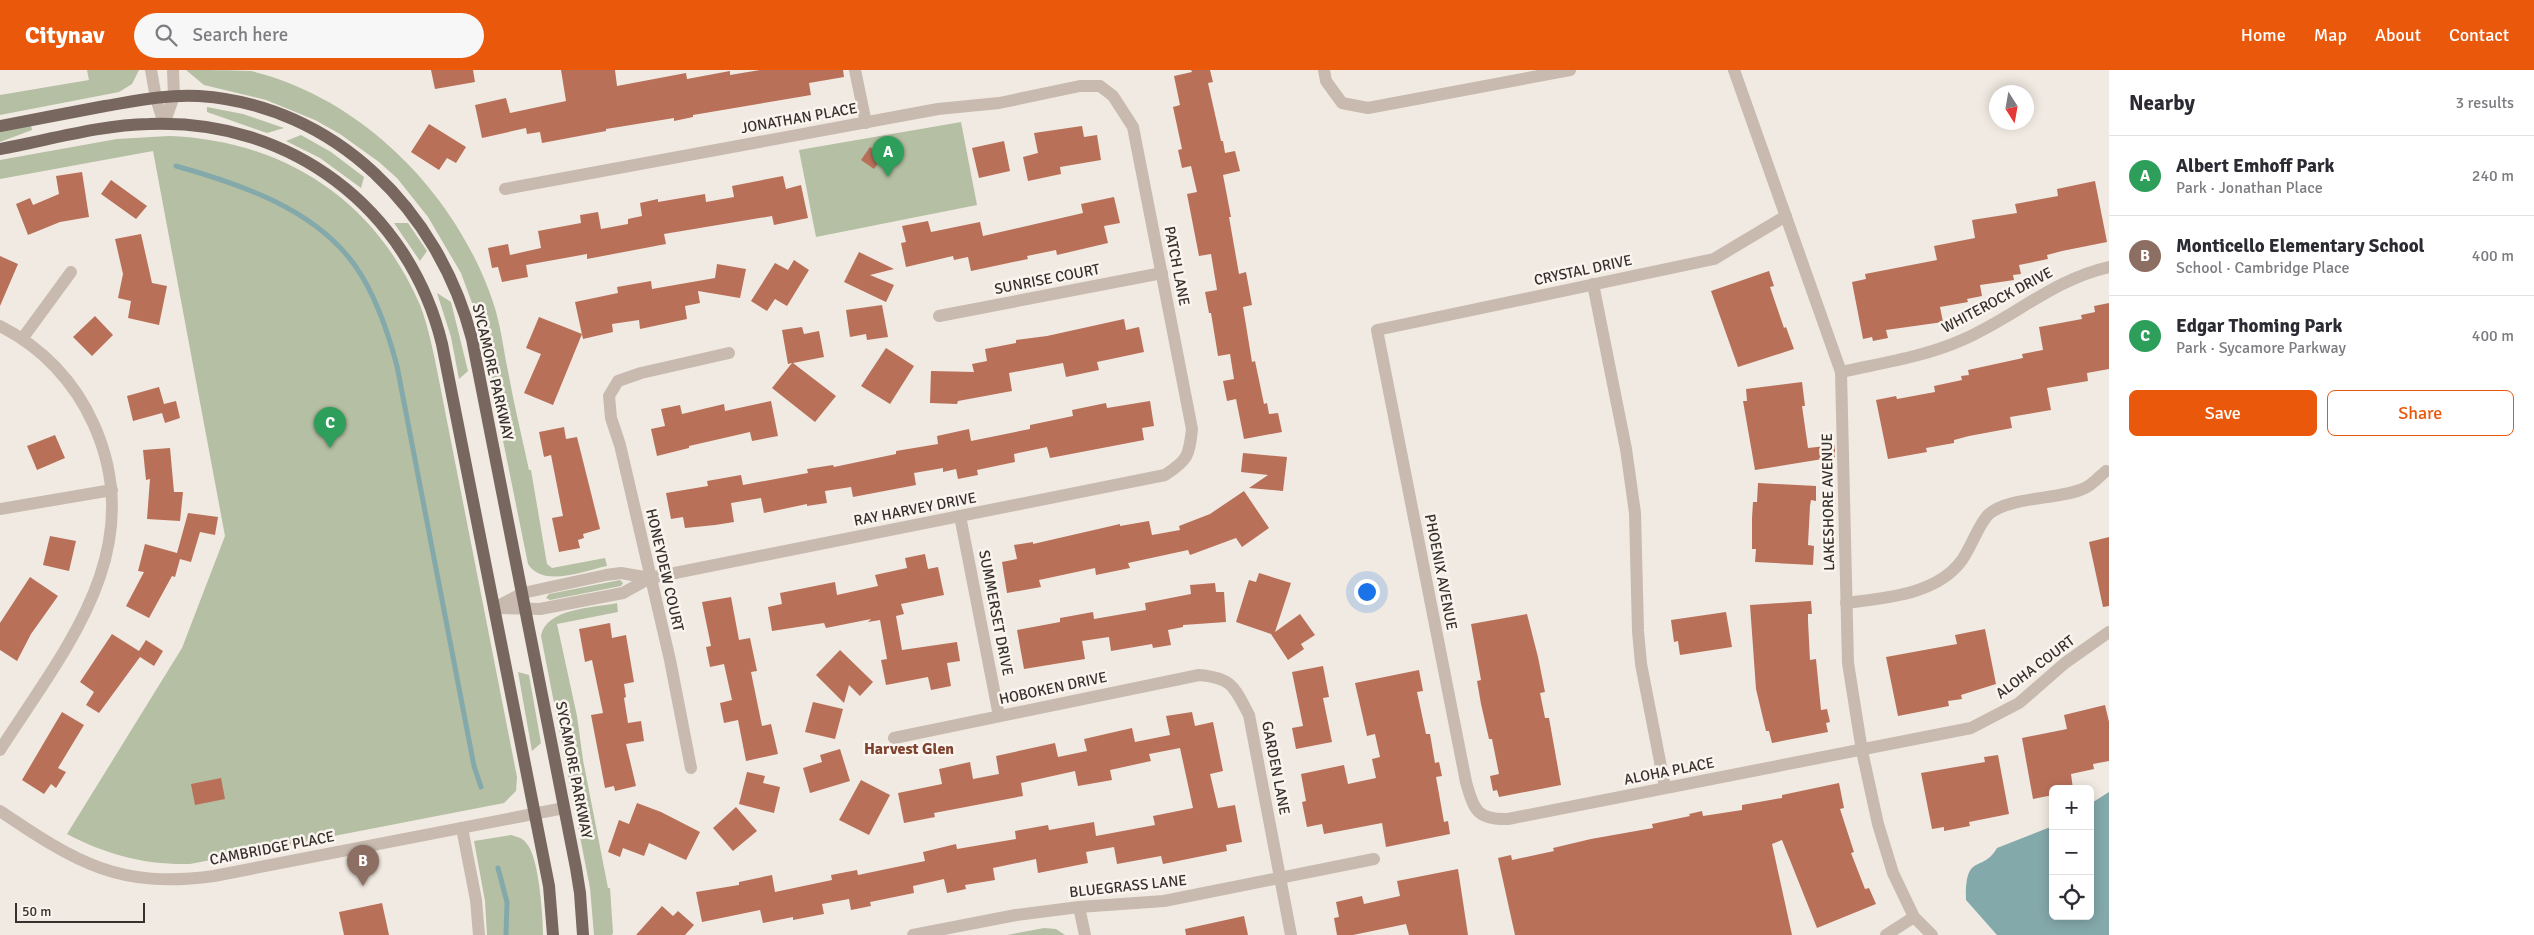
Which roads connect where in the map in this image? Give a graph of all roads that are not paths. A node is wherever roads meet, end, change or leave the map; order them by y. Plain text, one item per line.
1 (151, 70) edge
2 (173, 70) edge
3 (855, 70) edge
4 (1324, 70) edge
5 (1570, 70) edge
6 (1734, 70) edge
7 (1529, 74) edge
8 (1100, 86) joint
9 (174, 96) junction
10 (156, 98) junction
11 (866, 122) junction
12 (164, 124) junction
13 (0, 126) edge
14 (0, 149) edge
15 (505, 189) dead end
16 (1786, 216) junction
17 (2109, 267) edge
18 (71, 272) dead end
19 (1162, 273) junction
20 (1593, 284) junction
21 (939, 316) dead end
22 (0, 326) edge
23 (1377, 330) joint
24 (22, 339) junction
25 (729, 354) dead end
26 (1840, 372) junction
27 (1183, 463) joint
28 (2106, 471) dead end
29 (112, 490) junction
30 (0, 509) edge
31 (960, 516) junction
32 (650, 578) junction
33 (523, 592) junction
34 (1846, 602) junction
35 (494, 608) junction
36 (527, 610) junction
37 (2109, 632) edge
38 (1220, 677) joint
39 (999, 716) junction
40 (894, 738) dead end
41 (0, 750) edge
42 (1862, 751) junction
43 (691, 768) dead end
44 (1665, 787) junction
45 (564, 808) junction
46 (0, 811) edge
47 (535, 814) junction
48 (1482, 816) joint
49 (462, 828) junction
50 (1374, 859) dead end
51 (1281, 877) junction
52 (1079, 907) junction
53 (1914, 916) junction
54 (479, 935) edge
55 (553, 935) edge
56 (583, 935) edge
57 (913, 935) edge
58 (1085, 935) edge
59 (1291, 935) edge
60 (1886, 935) edge
61 (1932, 935) edge

1 - 10 street
2 - 9 street
3 - 11 street
4 - 7 street
5 - 7 street
6 - 16 street, LAKESHORE AVENUE
8 - 11 street, JONATHAN PLACE
8 - 19 street, PATCH LANE
9 - 10 main road, SYCAMORE PARKWAY
9 - 12 street
9 - 33 main road, SYCAMORE PARKWAY
10 - 12 street
10 - 13 main road, SYCAMORE PARKWAY
11 - 15 street, JONATHAN PLACE
12 - 14 main road
12 - 35 main road
16 - 20 street, CRYSTAL DRIVE
16 - 26 street, LAKESHORE AVENUE
17 - 26 street, WHITEROCK DRIVE
18 - 24 street
19 - 21 street, SUNRISE COURT
19 - 27 street, PATCH LANE
20 - 23 street, CRYSTAL DRIVE
20 - 44 street
22 - 24 street
23 - 48 street, PHOENIX AVENUE
24 - 29 street
25 - 32 street, HONEYDEW COURT
26 - 34 street, LAKESHORE AVENUE
27 - 31 street, RAY HARVEY DRIVE
28 - 34 street
29 - 30 street
29 - 41 street
31 - 32 street, RAY HARVEY DRIVE
31 - 39 street, SUMMERSET DRIVE
32 - 33 street, RAY HARVEY DRIVE
32 - 36 street, RAY HARVEY DRIVE
32 - 43 street, HONEYDEW COURT
33 - 35 street, RAY HARVEY DRIVE
33 - 36 main road, SYCAMORE PARKWAY
34 - 42 street, LAKESHORE AVENUE
35 - 36 street, RAY HARVEY DRIVE
35 - 47 main road
36 - 45 main road, SYCAMORE PARKWAY
37 - 42 street, ALOHA COURT
38 - 39 street, HOBOKEN DRIVE
38 - 51 street, GARDEN LANE
39 - 40 street, HOBOKEN DRIVE
42 - 44 street, ALOHA PLACE
42 - 53 street, LAKESHORE AVENUE
44 - 48 street, ALOHA PLACE
45 - 47 street, CAMBRIDGE PLACE
45 - 56 main road, SYCAMORE PARKWAY
46 - 49 street, CAMBRIDGE PLACE
47 - 49 street, CAMBRIDGE PLACE
47 - 55 main road
49 - 54 street
50 - 51 street, BLUEGRASS LANE
51 - 52 street, BLUEGRASS LANE
51 - 59 street, GARDEN LANE
52 - 57 street, BLUEGRASS LANE
52 - 58 street
53 - 60 street
53 - 61 street, LAKESHORE AVENUE

